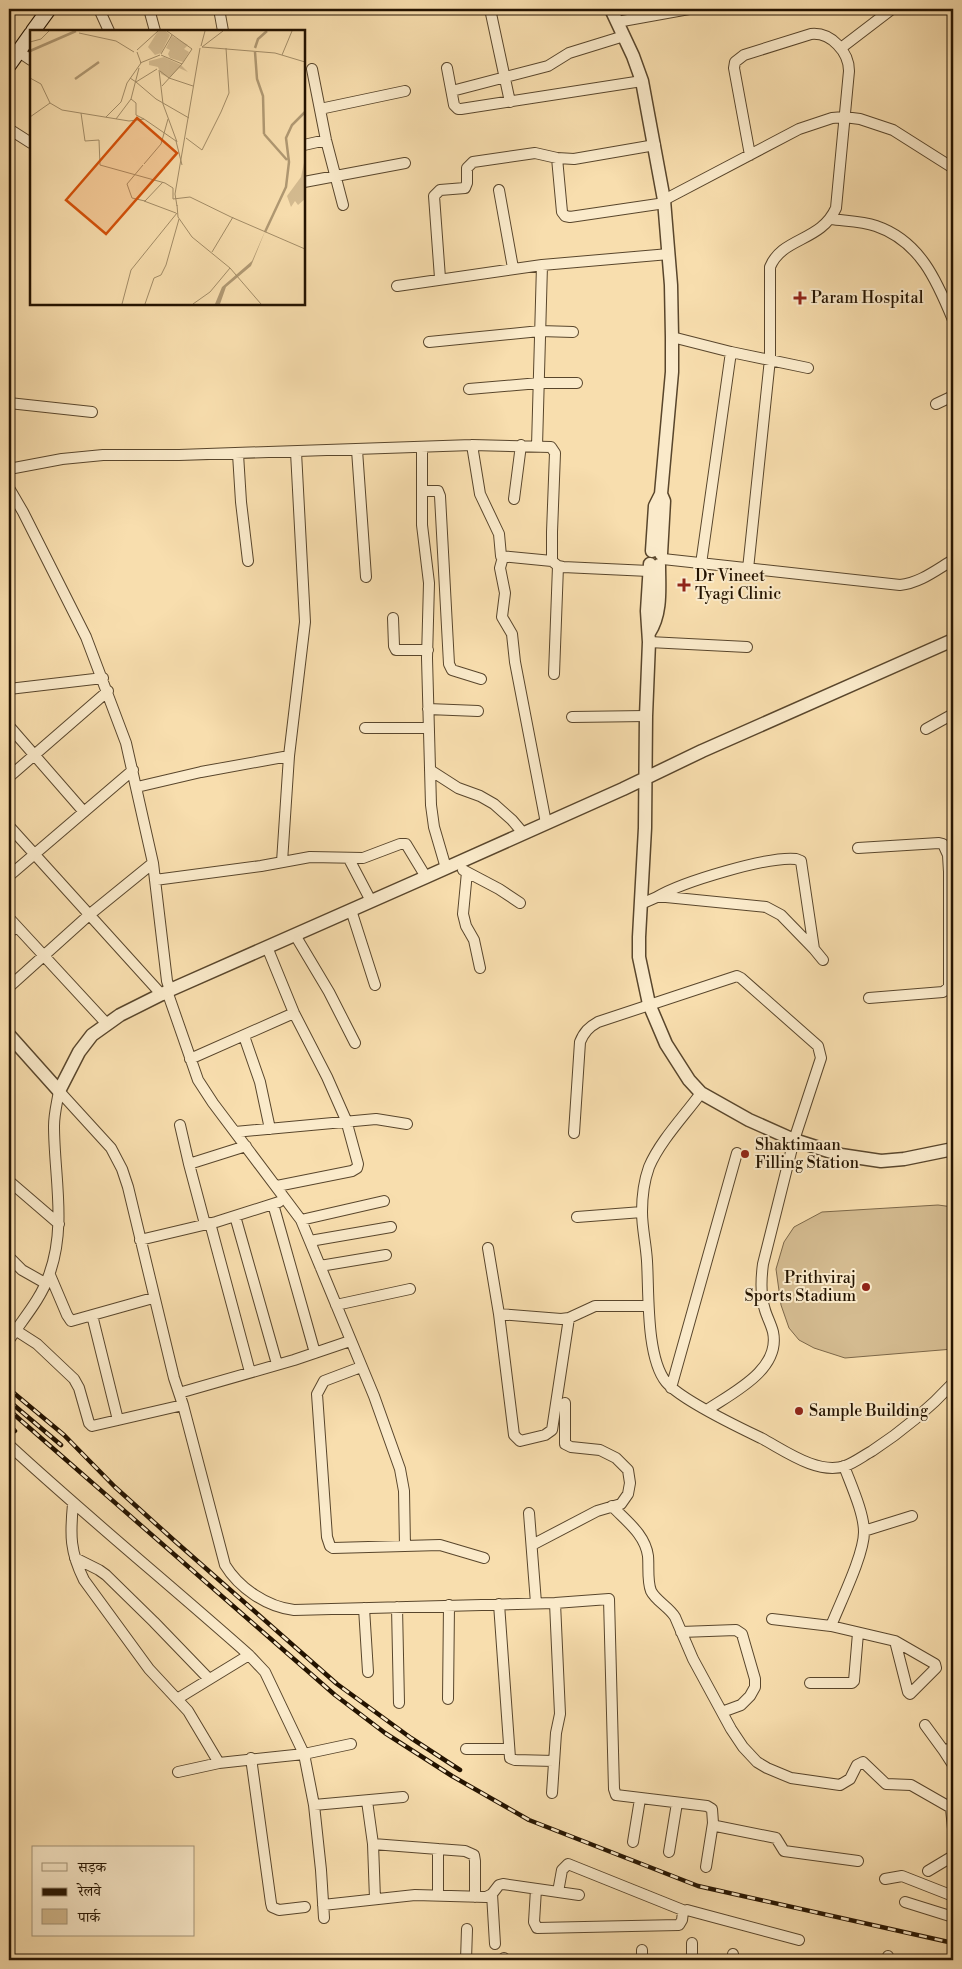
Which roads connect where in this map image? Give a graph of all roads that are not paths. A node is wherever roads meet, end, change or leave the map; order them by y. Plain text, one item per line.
1 (49, 9) edge
2 (99, 9) edge
3 (149, 9) edge
4 (219, 9) edge
5 (490, 9) edge
6 (611, 9) edge
7 (689, 9) edge
8 (892, 9) edge
9 (617, 22) junction
10 (34, 30) edge
11 (109, 30) edge
12 (155, 30) edge
13 (223, 30) edge
14 (30, 36) edge
15 (624, 36) junction
16 (841, 48) junction
17 (19, 52) junction
18 (30, 59) edge
19 (9, 65) edge
20 (447, 68) dead end
21 (312, 69) dead end
22 (504, 78) junction
23 (642, 81) junction
24 (405, 91) dead end
25 (452, 91) junction
26 (510, 102) junction
27 (320, 109) junction
28 (844, 117) junction
29 (9, 129) edge
30 (326, 140) junction
31 (30, 142) edge
32 (305, 145) edge
33 (655, 145) junction
34 (750, 155) junction
35 (557, 158) junction
36 (405, 162) dead end
37 (953, 168) edge
38 (336, 176) junction
39 (305, 182) edge
40 (499, 190) dead end
41 (664, 202) junction
42 (343, 205) dead end
43 (831, 219) junction
44 (669, 254) junction
45 (542, 265) junction
46 (513, 268) junction
47 (440, 278) junction
48 (397, 286) dead end
49 (953, 320) edge
50 (540, 331) junction
51 (573, 332) dead end
52 (672, 337) junction
53 (429, 342) dead end
54 (731, 352) junction
55 (770, 359) junction
56 (808, 368) dead end
57 (539, 383) junction
58 (578, 383) dead end
59 (469, 389) dead end
60 (953, 396) edge
61 (9, 403) edge
62 (936, 404) dead end
63 (92, 412) dead end
64 (472, 445) junction
65 (522, 445) junction
66 (537, 446) junction
67 (422, 448) junction
68 (357, 450) junction
69 (296, 452) junction
70 (238, 454) junction
71 (9, 469) edge
72 (9, 488) edge
73 (422, 491) junction
74 (514, 500) dead end
75 (503, 557) junction
76 (953, 560) edge
77 (656, 561) junction
78 (248, 562) dead end
79 (555, 563) junction
80 (701, 564) junction
81 (748, 569) junction
82 (366, 577) dead end
83 (393, 618) dead end
84 (649, 637) junction
85 (953, 640) edge
86 (747, 647) dead end
87 (428, 650) junction
88 (554, 674) dead end
89 (103, 678) junction
90 (481, 679) dead end
91 (9, 689) edge
92 (108, 691) junction
93 (428, 708) junction
94 (478, 711) dead end
95 (953, 714) edge
96 (646, 716) junction
97 (572, 717) dead end
98 (9, 726) edge
99 (365, 728) dead end
100 (429, 728) junction
101 (926, 729) dead end
102 (34, 756) junction
103 (289, 756) junction
104 (133, 770) junction
105 (430, 770) junction
106 (9, 777) edge
107 (645, 778) junction
108 (137, 787) junction
109 (84, 812) junction
110 (546, 823) junction
111 (9, 826) edge
112 (523, 833) junction
113 (858, 848) dead end
114 (34, 854) junction
115 (349, 859) junction
116 (282, 862) junction
117 (153, 863) junction
118 (450, 866) junction
119 (467, 872) junction
120 (951, 872) edge
121 (9, 876) edge
122 (426, 877) junction
123 (155, 880) junction
124 (657, 897) junction
125 (371, 901) junction
126 (520, 903) dead end
127 (641, 904) junction
128 (351, 910) junction
129 (90, 916) junction
130 (9, 918) edge
131 (13, 930) edge
132 (295, 935) junction
133 (267, 948) junction
134 (814, 949) junction
135 (43, 956) junction
136 (824, 960) dead end
137 (480, 968) dead end
138 (375, 985) dead end
139 (9, 987) edge
140 (167, 992) junction
141 (869, 998) dead end
142 (649, 1004) junction
143 (294, 1013) junction
144 (106, 1024) junction
145 (9, 1035) edge
146 (244, 1036) junction
147 (355, 1043) dead end
148 (190, 1059) junction
149 (59, 1092) junction
150 (702, 1092) junction
151 (346, 1120) junction
152 (407, 1124) dead end
153 (180, 1125) dead end
154 (270, 1129) junction
155 (235, 1132) junction
156 (574, 1133) dead end
157 (794, 1140) junction
158 (246, 1146) junction
159 (953, 1149) edge
160 (737, 1153) dead end
161 (189, 1164) junction
162 (9, 1181) edge
163 (277, 1186) junction
164 (287, 1200) junction
165 (384, 1202) dead end
166 (273, 1204) junction
167 (642, 1212) junction
168 (235, 1216) junction
169 (577, 1217) dead end
170 (302, 1220) junction
171 (59, 1224) junction
172 (207, 1224) junction
173 (391, 1227) dead end
174 (140, 1240) junction
175 (310, 1241) junction
176 (488, 1248) dead end
177 (386, 1255) dead end
178 (9, 1257) edge
179 (320, 1266) junction
180 (48, 1279) junction
181 (410, 1289) dead end
182 (153, 1298) junction
183 (336, 1305) junction
184 (648, 1306) junction
185 (92, 1314) junction
186 (499, 1314) junction
187 (569, 1318) junction
188 (12, 1328) edge
189 (9, 1340) edge
190 (350, 1341) junction
191 (315, 1353) junction
192 (278, 1364) junction
193 (361, 1367) junction
194 (250, 1372) junction
195 (953, 1383) edge
196 (671, 1388) junction
197 (179, 1393) junction
198 (565, 1403) dead end
199 (183, 1405) junction
200 (707, 1410) junction
201 (118, 1420) junction
202 (9, 1445) edge
203 (844, 1466) junction
204 (73, 1504) junction
205 (612, 1506) junction
206 (529, 1513) dead end
207 (912, 1516) dead end
208 (864, 1531) junction
209 (532, 1545) junction
210 (405, 1546) junction
211 (75, 1558) junction
212 (484, 1558) dead end
213 (536, 1603) junction
214 (555, 1603) junction
215 (499, 1604) junction
216 (449, 1605) junction
217 (364, 1608) junction
218 (397, 1608) junction
219 (772, 1619) dead end
220 (830, 1626) junction
221 (682, 1632) junction
222 (858, 1633) junction
223 (895, 1641) junction
224 (249, 1655) junction
225 (368, 1672) dead end
226 (209, 1679) junction
227 (810, 1683) dead end
228 (177, 1699) junction
229 (448, 1699) dead end
230 (399, 1703) dead end
231 (722, 1712) junction
232 (925, 1724) dead end
233 (351, 1744) dead end
234 (466, 1749) dead end
235 (509, 1749) junction
236 (948, 1749) edge
237 (304, 1754) junction
238 (251, 1758) junction
239 (554, 1761) junction
240 (219, 1763) junction
241 (953, 1765) edge
242 (178, 1772) dead end
243 (552, 1793) dead end
244 (403, 1797) dead end
245 (640, 1799) junction
246 (367, 1801) junction
247 (677, 1803) junction
248 (314, 1805) junction
249 (952, 1808) edge
250 (713, 1823) junction
251 (953, 1829) edge
252 (634, 1842) dead end
253 (373, 1844) junction
254 (438, 1849) junction
255 (668, 1852) dead end
256 (953, 1856) edge
257 (858, 1861) dead end
258 (706, 1867) dead end
259 (928, 1871) dead end
260 (885, 1879) dead end
261 (536, 1889) junction
262 (558, 1892) junction
263 (492, 1894) junction
264 (438, 1896) junction
265 (578, 1896) dead end
266 (953, 1896) edge
267 (475, 1897) junction
268 (375, 1899) junction
269 (905, 1902) dead end
270 (323, 1905) junction
271 (305, 1908) dead end
272 (685, 1911) junction
273 (953, 1917) edge
274 (324, 1918) dead end
275 (468, 1929) dead end
276 (799, 1940) dead end
277 (692, 1943) dead end
278 (495, 1944) dead end
279 (466, 1960) edge
280 (692, 1960) edge

1 - 10 main road
2 - 11 street
3 - 12 street
4 - 13 street
5 - 22 street
6 - 9 street
7 - 9 street
8 - 16 street
9 - 15 street
14 - 17 main road
15 - 22 street
15 - 23 street
16 - 28 street
16 - 34 street
17 - 18 street
17 - 19 main road
20 - 25 street
21 - 27 street
22 - 25 street
22 - 26 street
23 - 26 street
23 - 33 street
24 - 27 street
25 - 26 street
27 - 30 street
28 - 34 street
28 - 37 street
28 - 43 street
29 - 31 street
30 - 32 street
30 - 38 street
33 - 35 street
33 - 41 street
34 - 41 street
35 - 41 street
35 - 47 street
36 - 38 street
38 - 39 street
38 - 42 street
40 - 46 street
41 - 44 street
43 - 49 street
43 - 55 street
44 - 45 street
44 - 52 street
45 - 46 street
45 - 50 street
46 - 47 street
47 - 48 street
50 - 51 street
50 - 53 street
50 - 57 street
52 - 54 street
52 - 77 street
54 - 55 street
54 - 80 street
55 - 56 street
55 - 81 street
57 - 58 street
57 - 59 street
57 - 66 street
60 - 62 street
61 - 63 street
64 - 65 street
64 - 67 street
64 - 75 street
65 - 66 street
65 - 74 street
66 - 79 street
67 - 68 street
67 - 73 street
68 - 69 street
68 - 82 street
69 - 70 street
69 - 103 street
70 - 71 street
70 - 78 street
72 - 89 street
73 - 87 street
73 - 90 street
75 - 79 street
75 - 110 street
76 - 81 street
77 - 79 street
77 - 80 street
77 - 84 street
79 - 88 street
80 - 81 street
83 - 87 street
84 - 86 street
84 - 96 street
85 - 107 street
87 - 93 street
89 - 91 street
89 - 92 street
92 - 102 street
92 - 104 street
93 - 94 street
93 - 100 street
95 - 101 street
96 - 97 street
96 - 107 street
98 - 102 street
99 - 100 street
100 - 105 street
102 - 106 street
102 - 109 street
103 - 108 street
103 - 116 street
104 - 108 street
104 - 109 street
105 - 112 street
105 - 118 street
107 - 110 street
107 - 127 street
108 - 117 street
109 - 114 street
110 - 112 street
111 - 114 street
112 - 118 street
113 - 120 street
114 - 121 street
114 - 129 street
115 - 116 street
115 - 122 street
115 - 125 street
116 - 123 street
117 - 123 street
117 - 129 street
118 - 119 street
118 - 122 street
119 - 126 street
119 - 137 street
120 - 141 street
122 - 125 street
123 - 140 street
124 - 127 street
124 - 134 street
124 - 134 street
125 - 128 street
127 - 142 street
128 - 132 street
128 - 138 street
129 - 135 street
129 - 140 street
130 - 131 street
131 - 135 street
132 - 133 street
132 - 147 street
133 - 140 street
133 - 143 street
134 - 136 street
135 - 139 street
135 - 144 street
140 - 144 street
140 - 148 street
142 - 150 street
142 - 156 street
142 - 157 street
143 - 146 street
143 - 151 street
144 - 149 street
145 - 149 street
146 - 148 street
146 - 154 street
148 - 155 street
149 - 171 street
149 - 174 street
150 - 157 street
150 - 167 street
151 - 152 street
151 - 154 street
151 - 163 street
153 - 161 street
154 - 155 street
155 - 158 street
157 - 159 street
157 - 200 street
158 - 161 street
158 - 163 street
160 - 196 street
161 - 172 street
162 - 171 street
163 - 164 street
164 - 166 street
164 - 170 street
165 - 170 street
166 - 168 street
166 - 191 street
167 - 169 street
167 - 184 street
168 - 172 street
168 - 192 street
170 - 175 street
171 - 180 street
172 - 174 street
172 - 194 street
173 - 175 street
174 - 182 street
175 - 179 street
176 - 186 street
177 - 179 street
178 - 180 street
179 - 183 street
180 - 185 street
180 - 188 street
181 - 183 street
182 - 185 street
182 - 197 street
183 - 190 street
184 - 187 street
184 - 196 street
185 - 201 street
186 - 187 street
186 - 187 street
188 - 189 street
188 - 201 street
190 - 191 street
190 - 193 street
191 - 192 street
192 - 194 street
193 - 210 street
193 - 210 street
194 - 197 street
195 - 203 street
196 - 200 street
197 - 199 street
198 - 205 street
199 - 201 street
199 - 217 street
200 - 203 street
202 - 204 street
203 - 208 street
204 - 211 street
204 - 224 street
205 - 209 street
205 - 221 street
206 - 209 street
207 - 208 street
208 - 220 street
209 - 213 street
210 - 212 street
211 - 226 street
211 - 228 street
213 - 214 street
213 - 215 street
214 - 239 street
214 - 245 street
215 - 216 street
215 - 235 street
216 - 218 street
216 - 229 street
217 - 218 street
217 - 225 street
218 - 230 street
219 - 220 street
220 - 222 street
221 - 231 street
221 - 231 street
222 - 223 street
222 - 227 street
223 - 223 street
224 - 226 street
224 - 237 street
226 - 228 street
228 - 240 street
231 - 249 street
232 - 236 street
233 - 237 street
234 - 235 street
235 - 239 street
236 - 241 street
237 - 238 street
237 - 248 street
238 - 240 street
238 - 271 street
239 - 243 street
240 - 242 street
244 - 246 street
245 - 247 street
245 - 252 street
246 - 248 street
246 - 253 street
247 - 250 street
247 - 255 street
248 - 270 street
249 - 251 street
250 - 257 street
250 - 258 street
253 - 254 street
253 - 268 street
254 - 264 street
254 - 267 street
256 - 259 street
260 - 266 street
261 - 262 street
261 - 263 street
261 - 272 street
262 - 265 street
262 - 272 street
263 - 267 street
263 - 278 street
264 - 267 street
264 - 268 street
268 - 270 street
269 - 273 street
270 - 274 street
272 - 276 street
275 - 279 street
277 - 280 street

